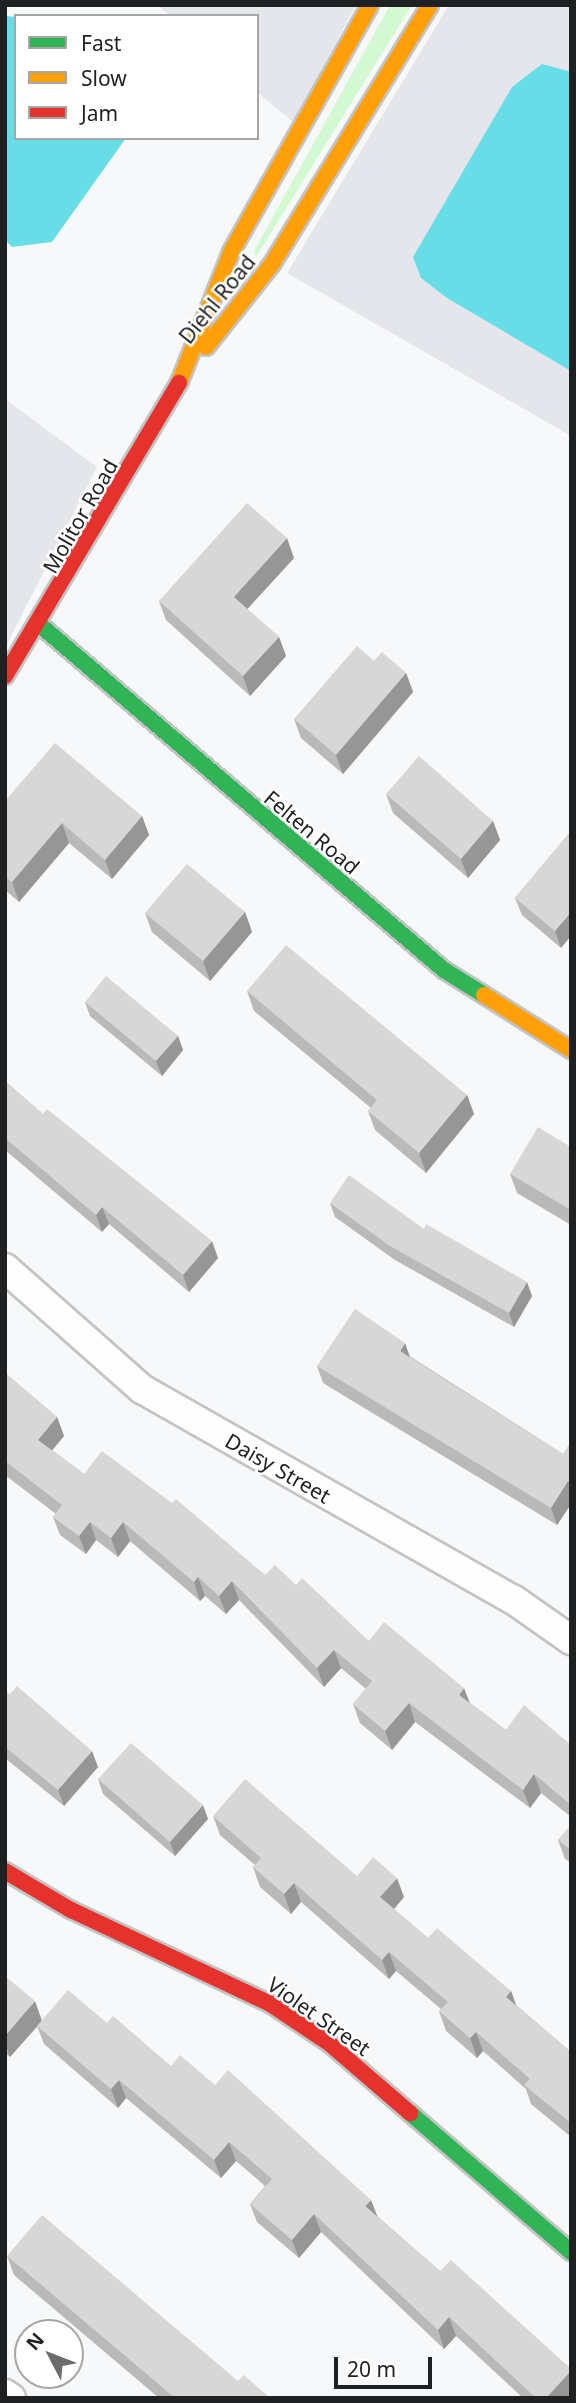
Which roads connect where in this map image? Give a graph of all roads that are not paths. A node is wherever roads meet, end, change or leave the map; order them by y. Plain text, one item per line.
1 (370, 5) edge
2 (430, 5) edge
3 (185, 373) junction
4 (40, 625) junction
5 (5, 676) edge
6 (571, 1050) edge
7 (5, 1268) edge
8 (571, 1640) edge
9 (5, 1871) edge
10 (571, 2252) edge
11 (5, 2394) edge
12 (11, 2398) edge

1 - 3 street, Diehl Road
2 - 3 street, Diehl Road
3 - 4 street, Molitor Road
4 - 5 street, Molitor Road
4 - 6 street, Felten Road
7 - 8 street, Daisy Street
9 - 10 street, Violet Street
11 - 12 street

